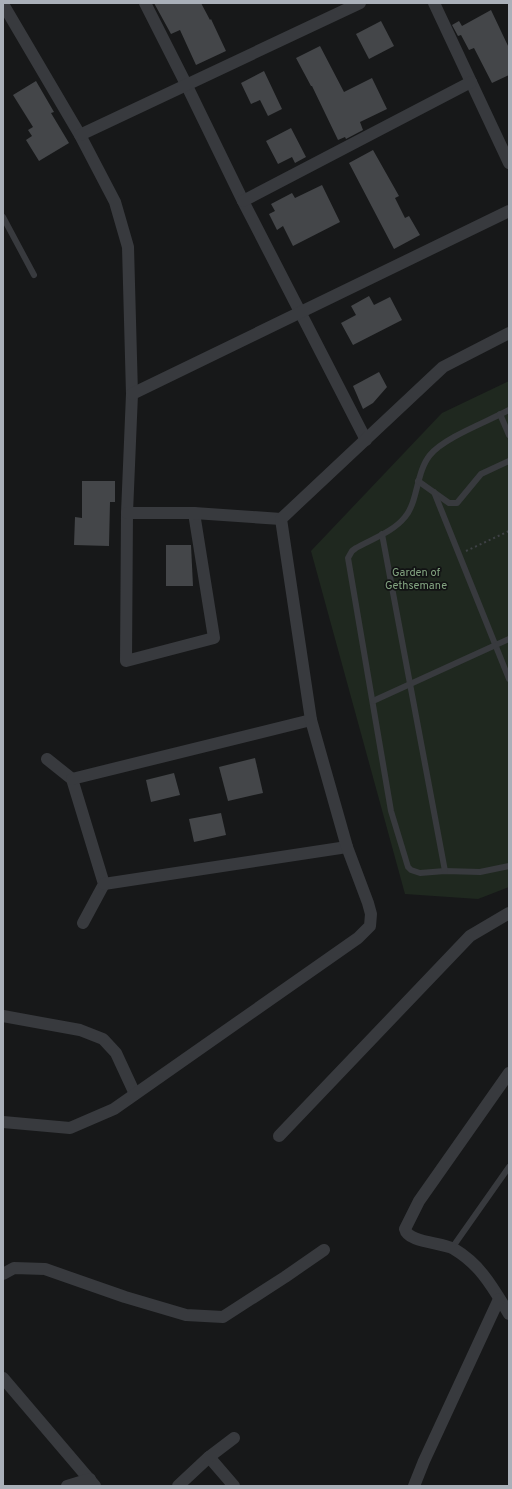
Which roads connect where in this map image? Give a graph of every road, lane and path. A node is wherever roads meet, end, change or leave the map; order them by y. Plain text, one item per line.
1 (145, 3) edge
2 (360, 3) edge
3 (434, 3) edge
4 (3, 4) edge
5 (471, 82) junction
6 (186, 84) junction
7 (80, 134) junction
8 (509, 164) edge
9 (243, 201) junction
10 (509, 211) edge
11 (3, 218) edge
12 (34, 275) dead end
13 (300, 312) junction
14 (509, 333) edge
15 (132, 394) junction
16 (509, 410) edge
17 (500, 414) junction
18 (509, 435) edge
19 (366, 440) junction
20 (509, 461) edge
21 (418, 481) junction
22 (434, 492) junction
23 (127, 513) junction
24 (194, 513) junction
25 (281, 519) junction
26 (509, 531) edge
27 (382, 534) junction
28 (459, 554) junction
29 (509, 639) edge
30 (496, 645) junction
31 (509, 679) edge
32 (410, 684) junction
33 (373, 701) junction
34 (311, 720) junction
35 (47, 759) dead end
36 (72, 779) junction
37 (347, 847) junction
38 (509, 866) edge
39 (445, 871) junction
40 (104, 884) junction
41 (509, 913) edge
42 (83, 923) dead end
43 (3, 1016) edge
44 (509, 1073) edge
45 (135, 1094) junction
46 (3, 1122) edge
47 (279, 1136) dead end
48 (509, 1167) edge
49 (452, 1248) junction
50 (324, 1250) dead end
51 (3, 1274) edge
52 (499, 1299) junction
53 (509, 1314) edge
54 (3, 1378) edge
55 (234, 1438) dead end
56 (209, 1458) junction
57 (92, 1482) edge
58 (67, 1486) edge
59 (178, 1486) edge
60 (234, 1486) edge
61 (414, 1486) edge

1 - 6 street
2 - 6 street
3 - 5 street
4 - 7 street
5 - 8 street
5 - 9 street
6 - 7 street
6 - 9 street
7 - 15 street
9 - 13 street
10 - 13 street
11 - 12 lane
13 - 15 street
13 - 19 street
14 - 19 street
15 - 23 street
16 - 17 lane
17 - 18 lane
17 - 21 lane
19 - 25 street
20 - 22 lane
21 - 22 lane
21 - 27 lane
22 - 28 lane
23 - 24 street
23 - 24 street
24 - 25 street
25 - 34 street
26 - 28 path
27 - 32 lane
27 - 33 lane
28 - 30 lane
29 - 30 lane
30 - 31 lane
30 - 32 lane
32 - 33 lane
32 - 39 lane
33 - 39 lane
34 - 36 street
34 - 37 street
35 - 36 street
36 - 40 street
37 - 40 street
37 - 45 street
38 - 39 lane
40 - 42 street
41 - 47 street
43 - 45 street
44 - 49 street
45 - 46 street
48 - 49 lane
49 - 52 street
50 - 51 street
52 - 53 street
52 - 61 street
54 - 57 street
55 - 56 street
56 - 59 street
56 - 60 street
57 - 58 street

